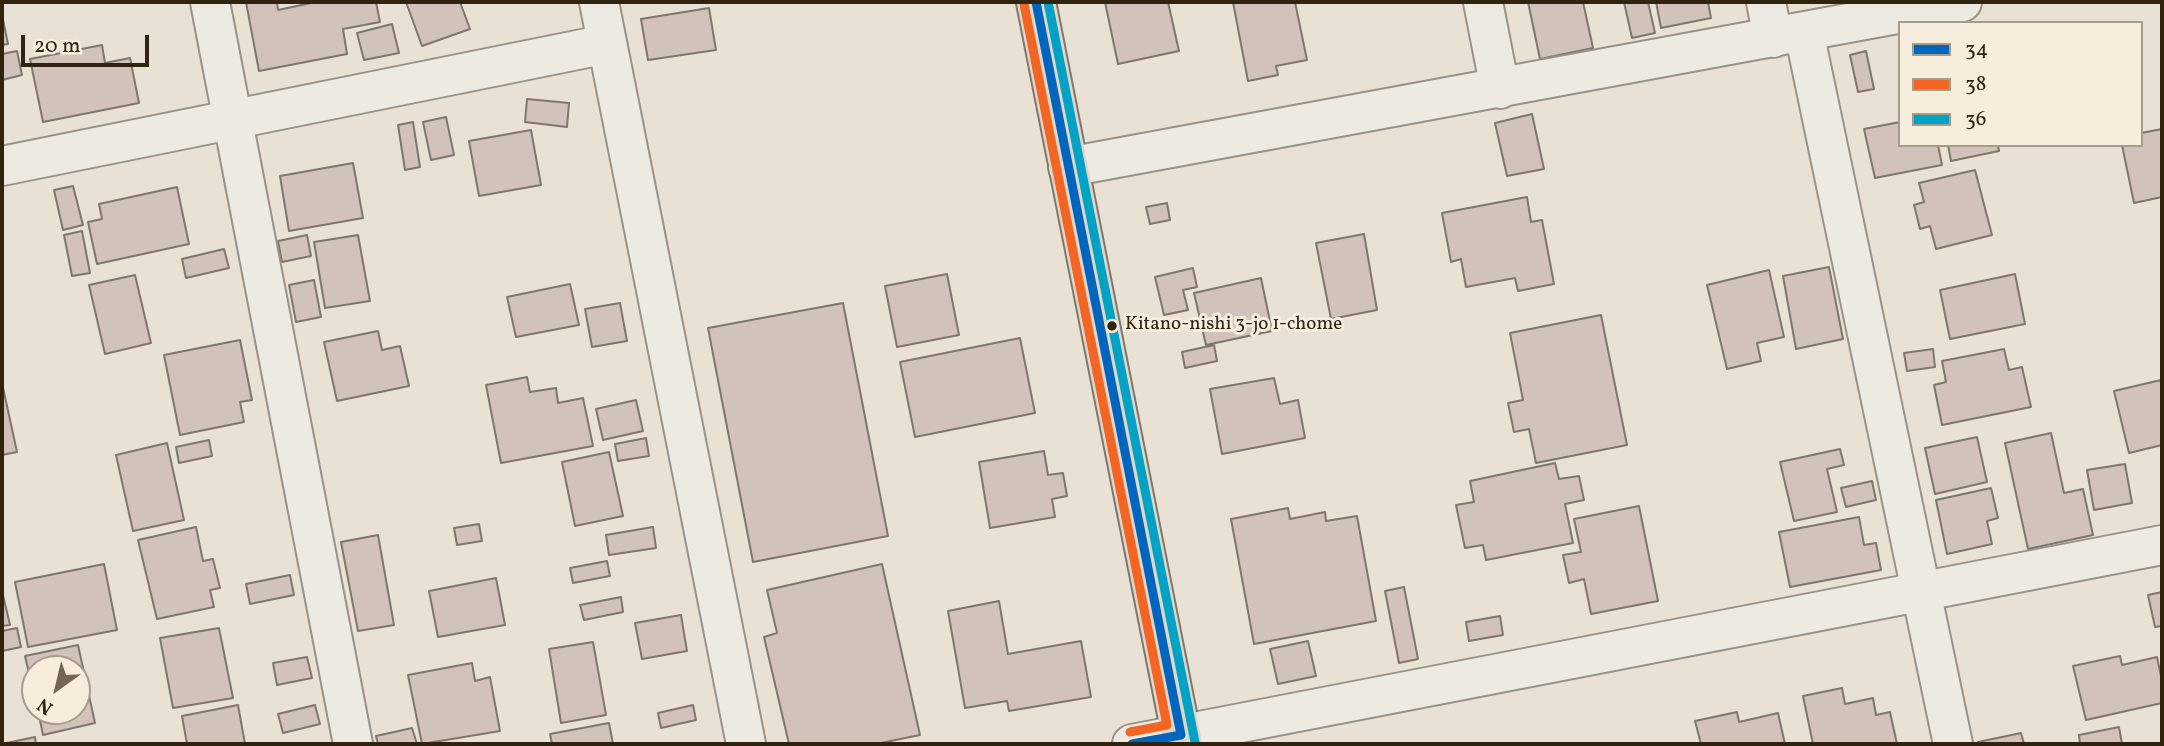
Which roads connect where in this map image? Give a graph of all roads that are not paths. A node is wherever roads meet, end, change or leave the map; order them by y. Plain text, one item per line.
1 (210, 2) edge
2 (599, 2) edge
3 (1036, 2) edge
4 (1483, 2) edge
5 (1962, 2) edge
6 (1781, 24) edge
7 (607, 44) junction
8 (1500, 89) junction
9 (233, 120) junction
10 (2, 166) edge
11 (1068, 167) junction
12 (2162, 545) edge
13 (1923, 593) junction
14 (1182, 739) edge
15 (354, 744) edge
16 (746, 744) edge
17 (1132, 744) edge
18 (1953, 744) edge

1 - 9 street
2 - 7 street
3 - 11 main road
4 - 8 street
5 - 6 street
6 - 8 street
6 - 13 street
7 - 9 street
7 - 16 street
8 - 11 street
9 - 10 street
9 - 15 street
11 - 14 main road
12 - 13 street
13 - 14 street
13 - 18 street
14 - 17 street

